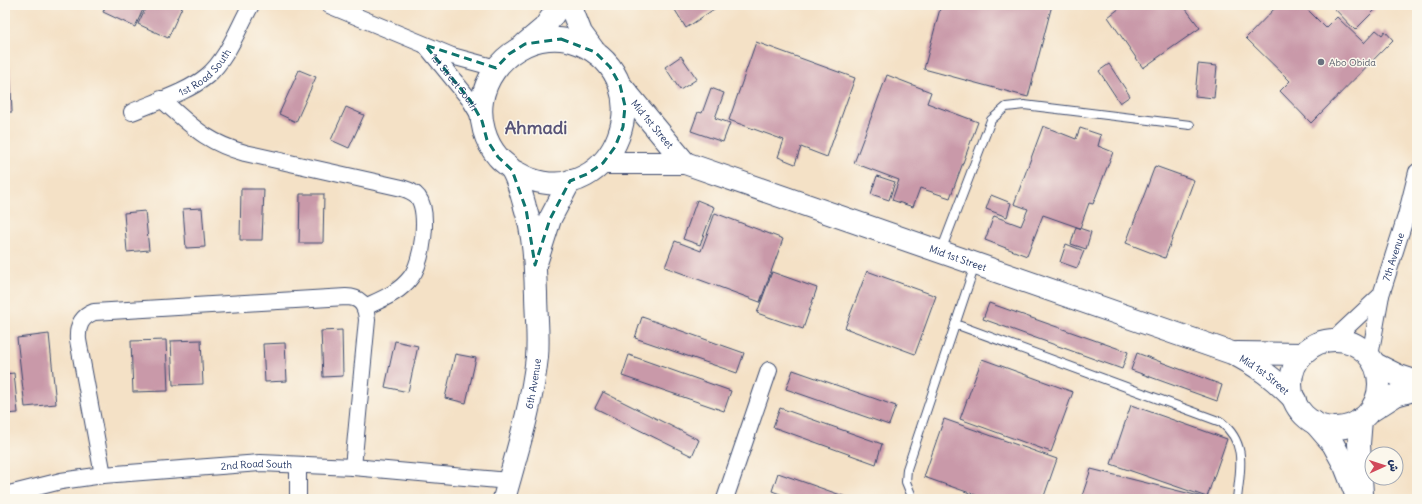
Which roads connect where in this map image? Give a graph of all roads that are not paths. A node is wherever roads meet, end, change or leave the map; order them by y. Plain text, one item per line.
1 (251, 5) edge
2 (329, 5) edge
3 (560, 5) edge
4 (570, 5) edge
5 (525, 44) junction
6 (425, 45) junction
7 (595, 52) junction
8 (496, 68) junction
9 (620, 85) junction
10 (161, 99) junction
11 (132, 112) dead end
12 (482, 120) junction
13 (1190, 125) dead end
14 (603, 163) junction
15 (685, 163) junction
16 (512, 170) junction
17 (1417, 172) edge
18 (570, 181) junction
19 (941, 251) junction
20 (976, 262) junction
21 (536, 265) junction
22 (1381, 295) junction
23 (365, 307) junction
24 (956, 324) junction
25 (1333, 340) junction
26 (1232, 353) junction
27 (1303, 354) junction
28 (1373, 360) junction
29 (769, 370) dead end
30 (1417, 382) edge
31 (1417, 389) edge
32 (1295, 400) junction
33 (1366, 415) junction
34 (1314, 422) junction
35 (298, 465) junction
36 (353, 467) junction
37 (103, 475) junction
38 (506, 490) edge
39 (5, 495) edge
40 (298, 499) edge
41 (725, 499) edge
42 (913, 499) edge
43 (1237, 499) edge
44 (1358, 499) edge
45 (1362, 499) edge

1 - 10 street, 1st Road South
2 - 6 street, 1st Street South
3 - 5 main road
4 - 7 main road
5 - 7 main road
5 - 8 main road
6 - 8 street, 1st Street South
6 - 12 street, 1st Street South
7 - 9 main road
8 - 12 main road
9 - 14 main road
9 - 15 main road, Mid 1st Street
10 - 11 street, 1st Road South
10 - 23 street
12 - 16 main road
13 - 19 lane
14 - 15 main road, Mid 1st Street
14 - 18 main road
15 - 19 main road, Mid 1st Street
16 - 18 main road
16 - 21 main road, 6th Avenue
17 - 22 street, 7th Avenue
18 - 21 main road, 6th Avenue
19 - 20 main road, Mid 1st Street
20 - 24 lane
20 - 26 main road, Mid 1st Street
21 - 38 main road, 6th Avenue
22 - 25 street, 7th Avenue
22 - 28 street, 7th Avenue
23 - 36 street
23 - 37 street
24 - 42 lane
24 - 43 lane
25 - 27 main road
25 - 28 main road
26 - 27 main road, Mid 1st Street
26 - 32 main road, Mid 1st Street
27 - 32 main road
28 - 30 main road
28 - 33 main road
29 - 41 street
31 - 33 main road
32 - 34 main road
33 - 34 main road
33 - 45 main road
34 - 44 main road
35 - 36 street, 2nd Road South
35 - 37 street, 2nd Road South
35 - 40 street
36 - 38 street, 2nd Road South
37 - 39 street, 2nd Road South

